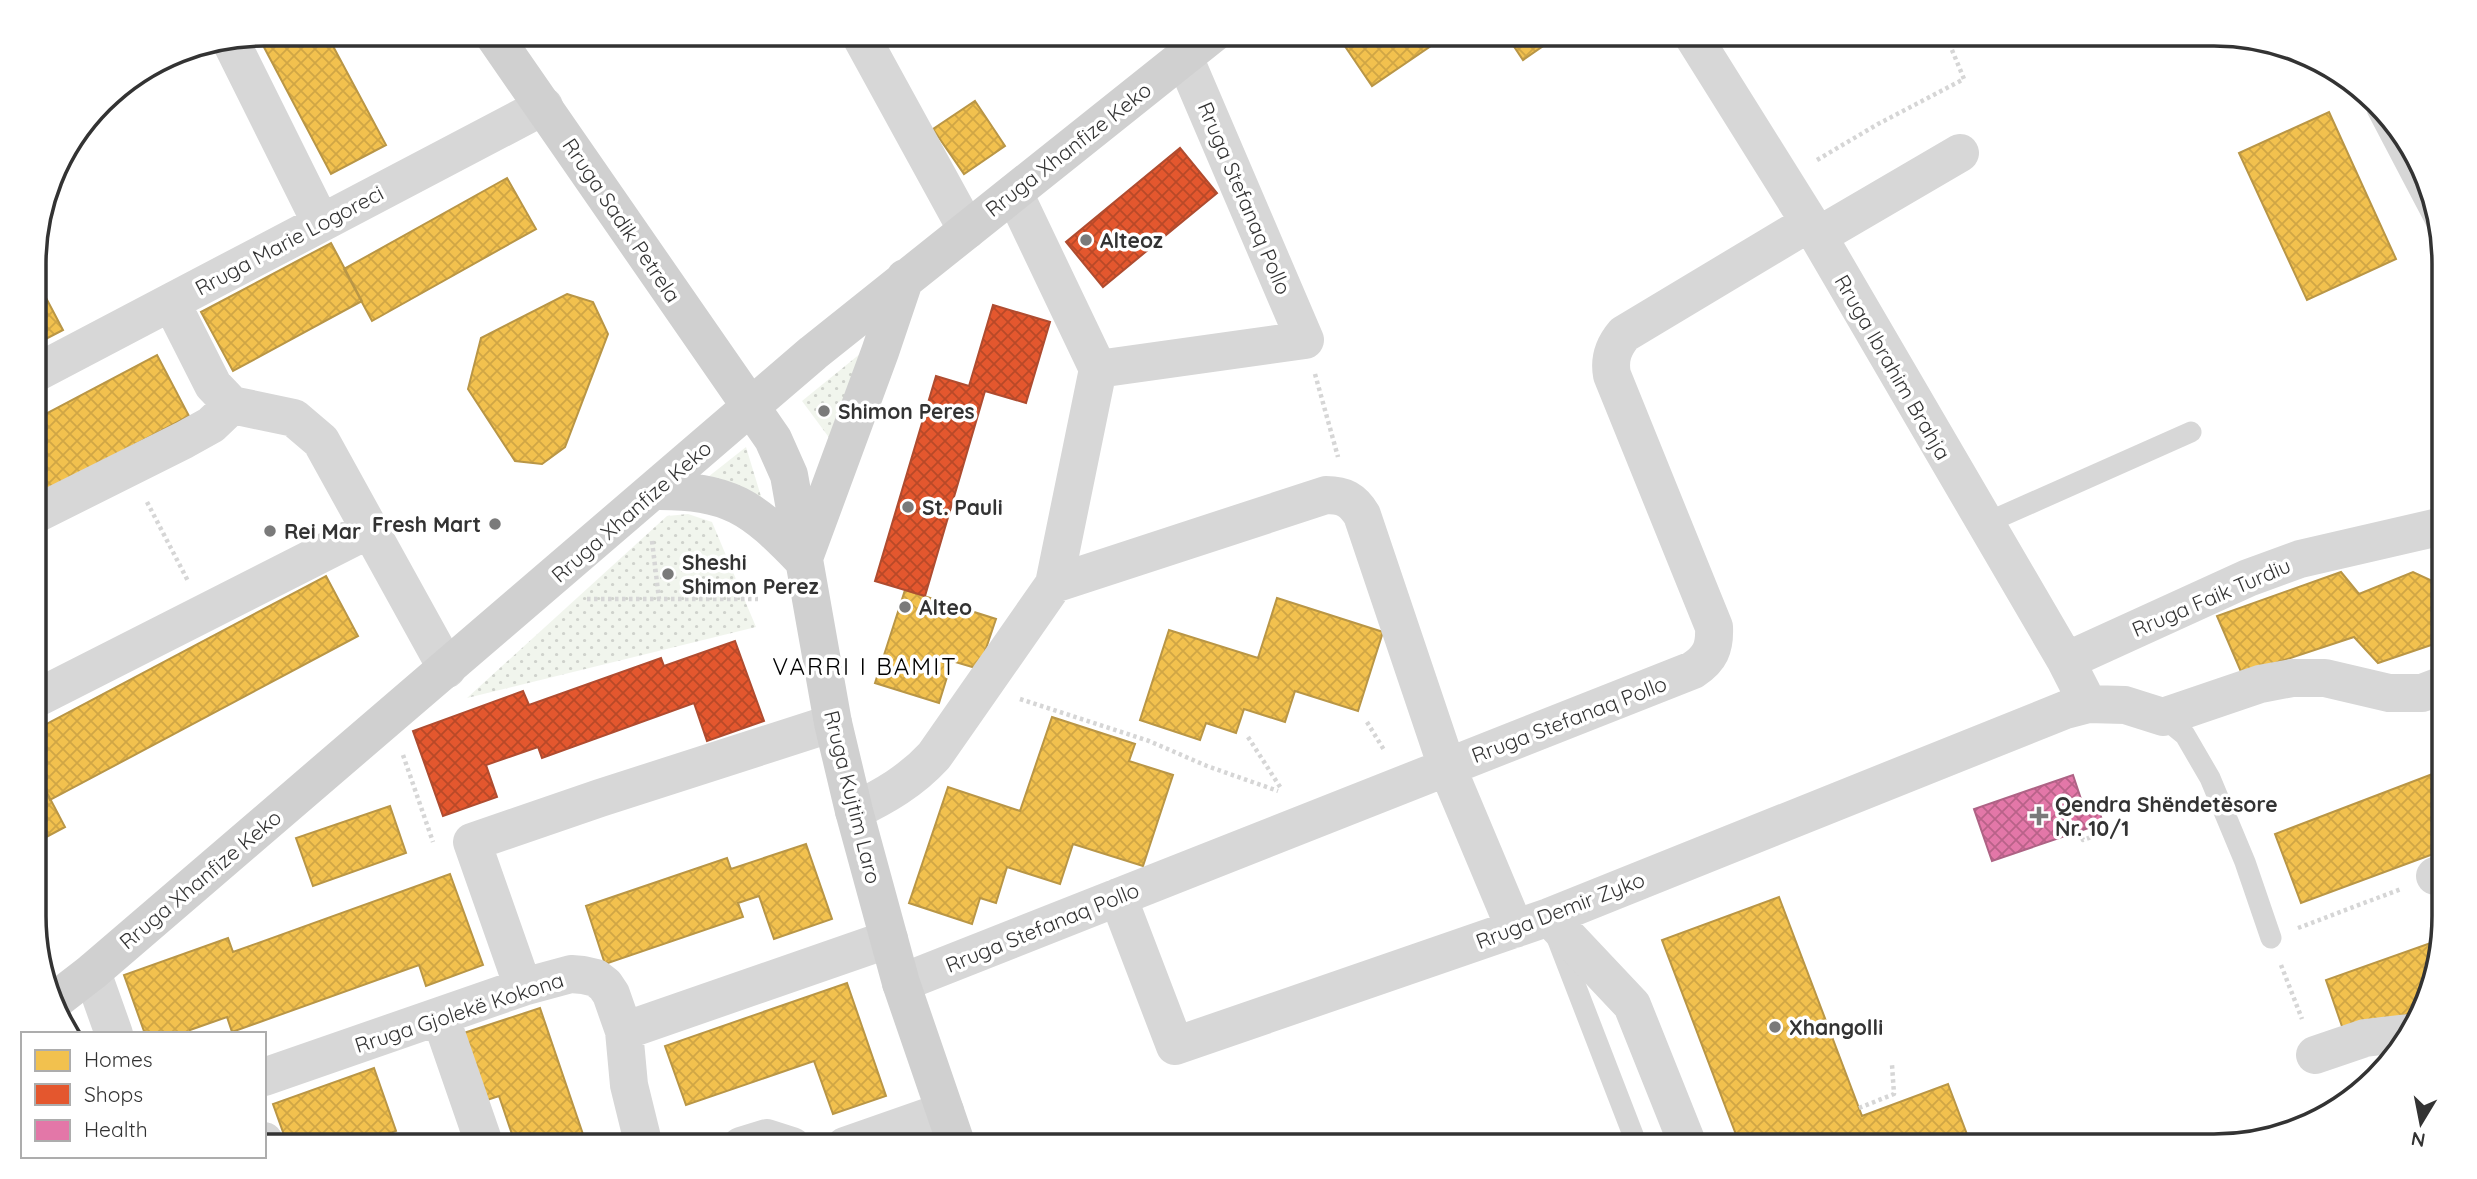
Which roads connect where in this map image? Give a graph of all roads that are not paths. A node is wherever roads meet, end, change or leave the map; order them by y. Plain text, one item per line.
1 (501, 46) edge
2 (866, 46) edge
3 (1198, 46) edge
4 (1699, 46) edge
5 (234, 47) edge
6 (1184, 57) junction
7 (544, 106) junction
8 (2397, 146) edge
9 (1960, 153) dead end
10 (2416, 183) edge
11 (1014, 193) junction
12 (321, 223) junction
13 (967, 230) junction
14 (1813, 230) junction
15 (905, 278) junction
16 (171, 302) junction
17 (46, 368) edge
18 (1097, 369) junction
19 (232, 405) junction
20 (751, 407) junction
21 (2191, 432) dead end
22 (654, 491) junction
23 (46, 509) edge
24 (1984, 524) junction
25 (370, 528) junction
26 (2432, 529) edge
27 (803, 560) junction
28 (1054, 583) junction
29 (2066, 661) junction
30 (447, 669) junction
31 (2432, 689) edge
32 (46, 693) edge
33 (2088, 704) junction
34 (2163, 717) junction
35 (833, 723) junction
36 (1447, 767) junction
37 (854, 811) junction
38 (1118, 897) junction
39 (1532, 923) junction
40 (2271, 938) road end
41 (889, 939) junction
42 (92, 972) junction
43 (901, 983) junction
44 (523, 987) junction
45 (61, 996) edge
46 (440, 1016) junction
47 (624, 1031) junction
48 (113, 1032) edge
49 (2397, 1034) edge
50 (2315, 1055) road end
51 (266, 1076) edge
52 (951, 1128) edge
53 (1631, 1133) edge
54 (1683, 1133) edge
55 (481, 1134) edge
56 (641, 1134) edge
57 (918, 1134) edge

1 - 7 main road, Rruga Sadik Petrela
2 - 13 street
3 - 6 main road, Rruga Xhanfize Keko
4 - 14 street, Rruga Ibrahim Brahja
5 - 12 street
6 - 11 main road, Rruga Xhanfize Keko
6 - 18 street, Rruga Stefanaq Pollo
7 - 12 street, Rruga Marie Logoreci
7 - 20 main road, Rruga Sadik Petrela
8 - 10 lane
9 - 14 street, Rruga Stefanaq Pollo
11 - 13 main road, Rruga Xhanfize Keko
11 - 18 street
12 - 16 street, Rruga Marie Logoreci
13 - 15 main road, Rruga Xhanfize Keko
14 - 24 street, Rruga Ibrahim Brahja
14 - 36 street, Rruga Stefanaq Pollo
15 - 20 main road, Rruga Xhanfize Keko
15 - 27 main road
16 - 17 street, Rruga Marie Logoreci
16 - 19 street
18 - 28 street
19 - 23 street
19 - 25 street
20 - 22 main road, Rruga Xhanfize Keko
20 - 27 main road, Rruga Kujtim Laro
21 - 24 lane
22 - 27 main road
22 - 30 main road, Rruga Xhanfize Keko
24 - 29 street, Rruga Ibrahim Brahja
25 - 30 street
25 - 32 street
26 - 29 street, Rruga Faik Turdiu
27 - 35 main road, Rruga Kujtim Laro
28 - 36 street
28 - 37 street
29 - 33 street, Rruga Ibrahim Brahja
30 - 42 main road, Rruga Xhanfize Keko
31 - 34 street
33 - 34 street, Rruga Demir Zyko
33 - 39 street, Rruga Demir Zyko
34 - 40 lane
35 - 37 main road, Rruga Kujtim Laro
35 - 44 street
36 - 38 street, Rruga Stefanaq Pollo
36 - 39 street
37 - 41 main road, Rruga Kujtim Laro
38 - 39 street, Rruga Demir Zyko
38 - 43 street, Rruga Stefanaq Pollo
39 - 53 lane
39 - 54 street
41 - 43 main road, Rruga Kujtim Laro
41 - 47 street
42 - 45 main road, Rruga Xhanfize Keko
42 - 48 street
43 - 52 main road, Rruga Kujtim Laro
44 - 46 street, Rruga Gjolekë Kokona
44 - 47 street, Rruga Gjolekë Kokona
46 - 51 street, Rruga Gjolekë Kokona
46 - 55 street
47 - 56 street, Rruga Gjolekë Kokona
49 - 50 street
52 - 57 street

